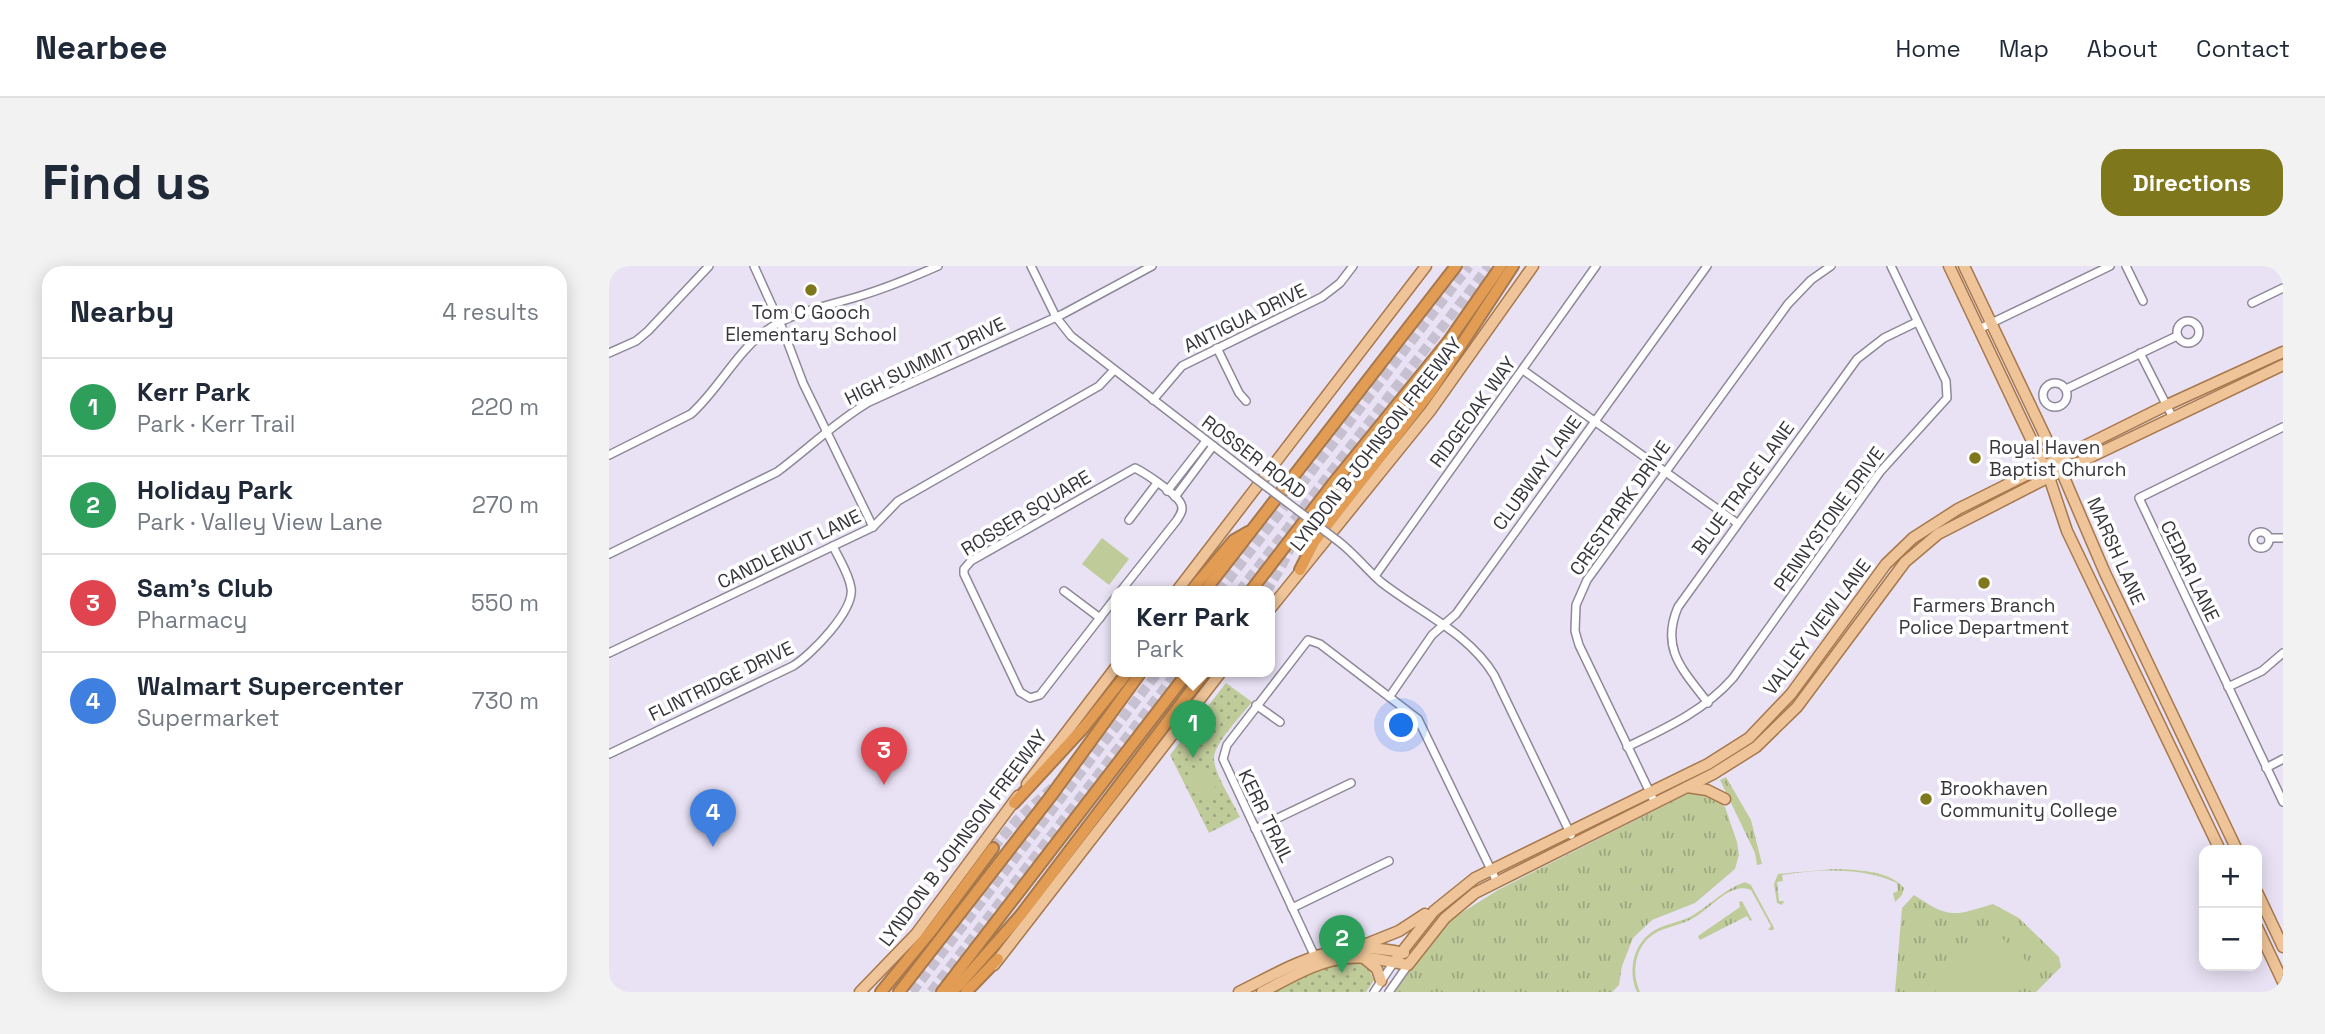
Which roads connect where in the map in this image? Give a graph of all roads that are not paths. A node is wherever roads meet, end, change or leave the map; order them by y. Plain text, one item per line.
1 (709, 266) edge
2 (754, 266) edge
3 (938, 266) edge
4 (1031, 266) edge
5 (1152, 266) edge
6 (1353, 266) edge
7 (1426, 266) edge
8 (1446, 266) edge
9 (1457, 266) edge
10 (1501, 266) edge
11 (1513, 266) edge
12 (1533, 266) edge
13 (1596, 266) edge
14 (1707, 266) edge
15 (1831, 266) edge
16 (1891, 266) edge
17 (1949, 266) edge
18 (1964, 266) edge
19 (2110, 266) edge
20 (2126, 266) edge
21 (1972, 283) junction
22 (2283, 288) edge
23 (1960, 289) junction
24 (2143, 301) dead end
25 (2252, 303) dead end
26 (1424, 309) junction
27 (1056, 317) junction
28 (1917, 322) junction
29 (780, 323) junction
30 (1991, 323) junction
31 (1979, 329) junction
32 (2177, 336) dead end
33 (1217, 348) junction
34 (2283, 352) edge
35 (609, 353) edge
36 (2140, 354) junction
37 (2283, 365) edge
38 (1114, 370) junction
39 (1523, 370) junction
40 (2066, 389) dead end
41 (1153, 400) junction
42 (1246, 401) dead end
43 (2167, 405) junction
44 (2173, 418) junction
45 (1594, 421) junction
46 (2283, 427) edge
47 (827, 431) junction
48 (1206, 441) junction
49 (1213, 446) junction
50 (609, 455) edge
51 (2059, 466) junction
52 (1665, 471) junction
53 (2047, 472) junction
54 (1157, 483) junction
55 (1167, 491) junction
56 (1175, 497) junction
57 (1958, 509) junction
58 (1129, 520) dead end
59 (1963, 520) junction
60 (1737, 523) junction
61 (1256, 526) junction
62 (873, 527) junction
63 (2269, 538) dead end
64 (2283, 538) edge
65 (833, 547) junction
66 (1902, 548) junction
67 (609, 554) edge
68 (1911, 556) junction
69 (1300, 569) junction
70 (1375, 576) junction
71 (1125, 586) edge
72 (1181, 586) edge
73 (1195, 586) edge
74 (1210, 586) edge
75 (1255, 586) edge
76 (1064, 591) dead end
77 (1275, 602) edge
78 (1111, 604) edge
79 (1100, 618) junction
80 (1443, 626) junction
81 (1837, 632) junction
82 (1847, 639) junction
83 (609, 653) edge
84 (2283, 653) edge
85 (1111, 673) edge
86 (1124, 677) edge
87 (1137, 677) edge
88 (1184, 677) edge
89 (1201, 677) edge
90 (1217, 677) edge
91 (2228, 687) junction
92 (1390, 696) junction
93 (1708, 703) junction
94 (1256, 705) junction
95 (1280, 722) dead end
96 (1627, 747) junction
97 (609, 754) edge
98 (2283, 759) edge
99 (2266, 768) junction
100 (1351, 783) dead end
101 (1687, 787) junction
102 (1649, 792) junction
103 (1725, 799) dead end
104 (1014, 803) junction
105 (1655, 803) junction
106 (2283, 803) edge
107 (1255, 829) junction
108 (1569, 831) junction
109 (1574, 842) junction
110 (2218, 845) edge
111 (2235, 845) edge
112 (993, 849) tunnel mouth
113 (1389, 861) dead end
114 (1490, 870) junction
115 (1497, 882) junction
116 (2262, 903) edge
117 (1441, 905) junction
118 (1292, 908) junction
119 (2262, 938) edge
120 (1355, 947) junction
121 (2283, 947) edge
122 (1401, 952) junction
123 (1415, 956) junction
124 (1363, 957) junction
125 (998, 959) junction
126 (1317, 960) junction
127 (1394, 962) junction
128 (1408, 965) junction
129 (1381, 981) junction
130 (2283, 982) edge
131 (860, 992) edge
132 (880, 992) edge
133 (899, 992) edge
134 (943, 992) edge
135 (951, 992) edge
136 (967, 992) edge
137 (973, 992) edge
138 (1239, 992) edge
139 (1262, 992) edge
140 (1374, 992) edge
141 (1389, 992) edge

1 - 35 street
2 - 29 street
3 - 29 street
4 - 27 street, ROSSER ROAD
5 - 27 street, HIGH SUMMIT DRIVE
6 - 33 street, ANTIGUA DRIVE
7 - 72 main road
8 - 26 highway
9 - 26 highway
10 - 75 highway, LYNDON B JOHNSON FREEWAY
11 - 69 highway
12 - 69 main road, LYNDON B JOHNSON FREEWAY
13 - 39 street, RIDGEOAK WAY
14 - 45 street, CLUBWAY LANE
15 - 52 street, CRESTPARK DRIVE
16 - 28 street, PENNYSTONE DRIVE
17 - 23 main road, MARSH LANE
18 - 21 main road, MARSH LANE
19 - 30 street
20 - 24 street
21 - 23 main road
21 - 30 main road, MARSH LANE
22 - 25 street
23 - 31 main road, MARSH LANE
26 - 61 highway
27 - 38 street, ROSSER ROAD
27 - 47 street, HIGH SUMMIT DRIVE
28 - 60 street, BLUE TRACE LANE
28 - 93 street, PENNYSTONE DRIVE
29 - 47 street
29 - 50 street
30 - 31 street
30 - 51 main road, MARSH LANE
31 - 53 main road, MARSH LANE
32 - 36 street
33 - 41 street, ANTIGUA DRIVE
33 - 42 street
34 - 43 main road, VALLEY VIEW LANE
36 - 40 street
36 - 43 street
37 - 44 main road, VALLEY VIEW LANE
38 - 41 street, ROSSER ROAD
38 - 62 street, CANDLENUT LANE
39 - 45 street
39 - 70 street, RIDGEOAK WAY
41 - 48 street, ROSSER ROAD
43 - 44 street
43 - 51 main road, VALLEY VIEW LANE
44 - 51 main road, VALLEY VIEW LANE
45 - 52 street
45 - 80 street, CLUBWAY LANE
46 - 91 street, CEDAR LANE
47 - 62 street
47 - 67 street, HIGH SUMMIT DRIVE
48 - 49 street, ROSSER ROAD
48 - 55 street
49 - 56 street
49 - 70 street, ROSSER ROAD, bridge
51 - 53 main road, VALLEY VIEW LANE
51 - 111 main road, MARSH LANE
52 - 60 street
52 - 96 street, CRESTPARK DRIVE
53 - 57 main road, VALLEY VIEW LANE
53 - 59 main road, VALLEY VIEW LANE
53 - 110 main road, MARSH LANE
54 - 55 street, ROSSER SQUARE
54 - 58 street
54 - 79 street, ROSSER SQUARE
55 - 56 street, ROSSER SQUARE
56 - 71 street
57 - 59 main road
57 - 66 main road, VALLEY VIEW LANE
59 - 68 main road, VALLEY VIEW LANE
60 - 93 street, BLUE TRACE LANE
61 - 73 highway
61 - 74 highway
62 - 65 street, CANDLENUT LANE
63 - 64 street
65 - 83 street, CANDLENUT LANE
65 - 97 street, FLINTRIDGE DRIVE
66 - 68 main road
66 - 81 main road, VALLEY VIEW LANE
68 - 82 main road, VALLEY VIEW LANE
69 - 77 main road, LYNDON B JOHNSON FREEWAY
70 - 80 street, ROSSER ROAD
76 - 79 street
78 - 79 street, ROSSER SQUARE
80 - 92 street, CLUBWAY LANE
80 - 108 street, ROSSER ROAD
81 - 82 main road
81 - 102 main road, VALLEY VIEW LANE
82 - 101 main road, VALLEY VIEW LANE
84 - 91 street
85 - 104 main road, LYNDON B JOHNSON FREEWAY
86 - 104 highway
87 - 133 highway
88 - 134 highway
89 - 135 highway
90 - 125 main road
91 - 99 street, CEDAR LANE
92 - 94 street, KERR TRAIL
92 - 114 street, KERR TRAIL
93 - 96 street, PENNYSTONE DRIVE
94 - 95 street
94 - 107 street, KERR TRAIL
96 - 102 street, CRESTPARK DRIVE
98 - 99 street
99 - 106 street, CEDAR LANE
100 - 107 street
101 - 103 main road
101 - 105 main road, VALLEY VIEW LANE
102 - 105 street, CRESTPARK DRIVE
102 - 108 main road, VALLEY VIEW LANE
104 - 131 main road, LYNDON B JOHNSON FREEWAY
105 - 109 main road, VALLEY VIEW LANE
107 - 118 street, KERR TRAIL
108 - 109 street, ROSSER ROAD
108 - 114 main road, VALLEY VIEW LANE
109 - 115 main road, VALLEY VIEW LANE
112 - 132 highway
113 - 118 street
114 - 115 street, KERR TRAIL
114 - 117 main road, VALLEY VIEW LANE
115 - 123 main road, VALLEY VIEW LANE
116 - 121 main road
117 - 120 main road
117 - 122 main road, VALLEY VIEW LANE
118 - 126 street, KERR TRAIL
119 - 130 main road
120 - 122 main road
120 - 126 main road
122 - 123 main road
122 - 127 main road, VALLEY VIEW LANE
123 - 128 main road, VALLEY VIEW LANE
124 - 126 main road
124 - 127 main road
124 - 129 main road
125 - 136 highway
125 - 137 main road
126 - 138 main road
126 - 139 main road
127 - 128 main road
127 - 129 street
128 - 141 street
129 - 140 street

